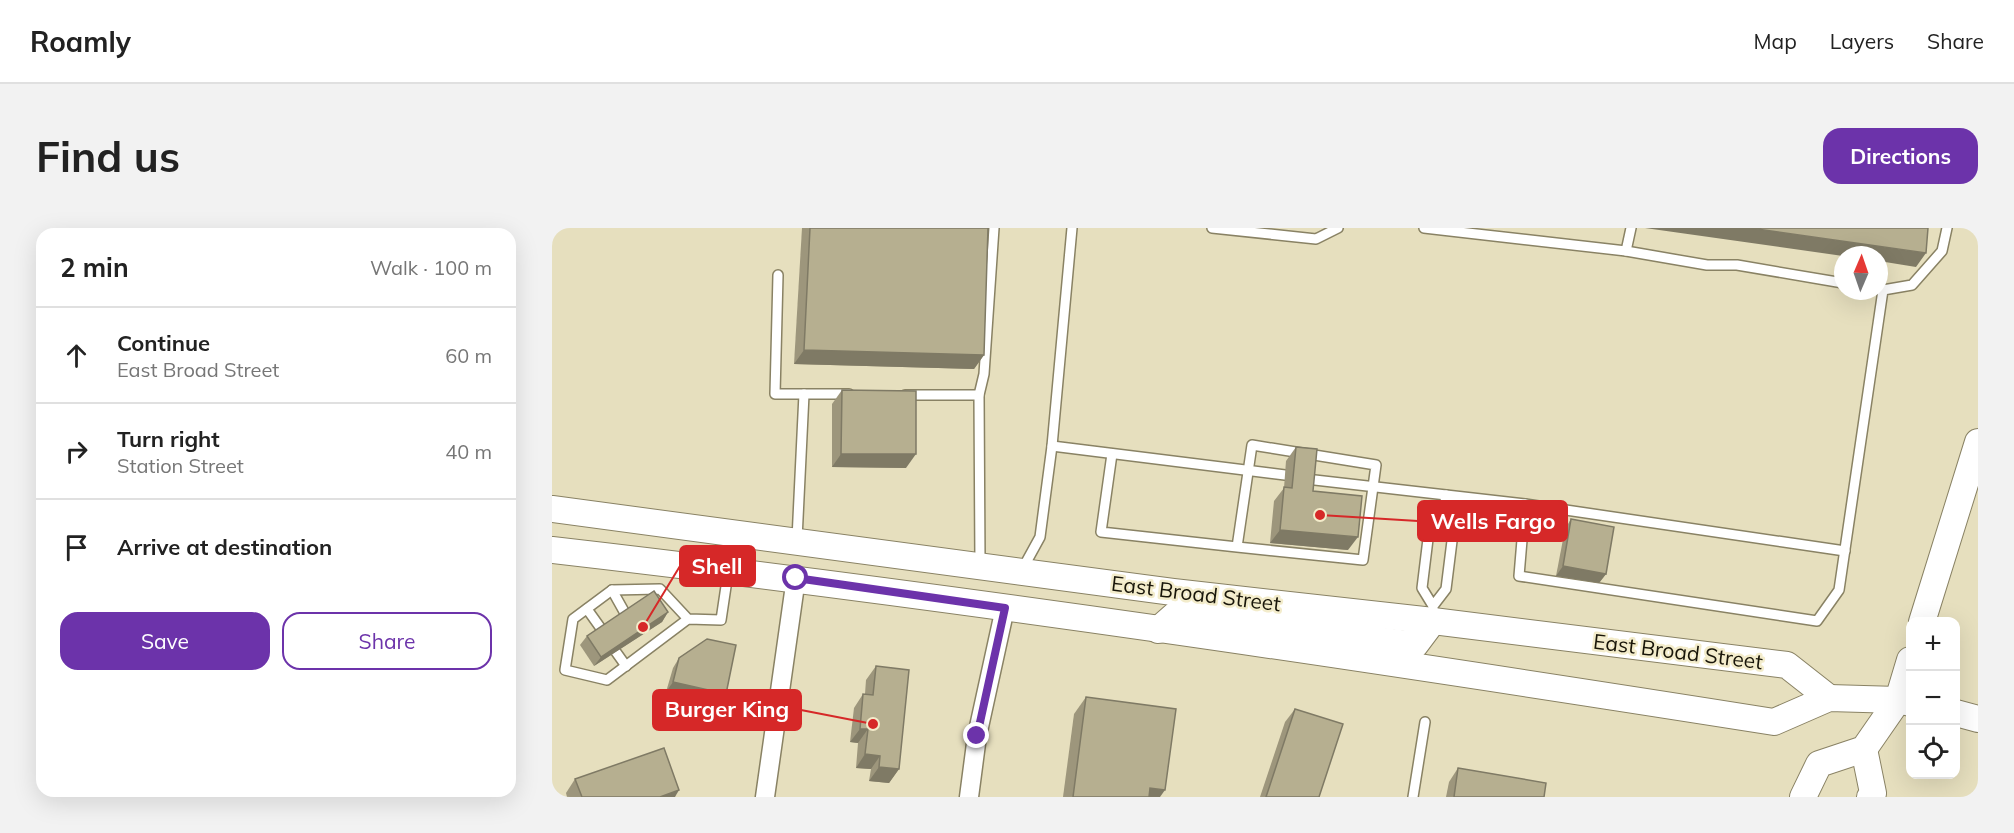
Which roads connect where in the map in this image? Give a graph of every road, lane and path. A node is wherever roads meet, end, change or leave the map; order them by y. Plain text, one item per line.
1 (994, 228) edge
2 (1072, 228) edge
3 (1212, 228) edge
4 (1338, 228) edge
5 (1424, 228) edge
6 (1631, 228) edge
7 (1947, 228) edge
8 (1626, 250) junction
9 (778, 275) dead end
10 (1834, 281) edge
11 (1888, 288) edge
12 (1879, 300) edge
13 (804, 394) junction
14 (862, 394) edge
15 (897, 394) edge
16 (979, 395) junction
17 (1978, 442) edge
18 (1052, 446) junction
19 (1112, 454) junction
20 (1249, 470) junction
21 (1285, 475) dead end
22 (1306, 479) edge
23 (1372, 488) junction
24 (1446, 495) junction
25 (1525, 504) junction
26 (552, 509) edge
27 (1442, 521) junction
28 (797, 541) junction
29 (1236, 547) junction
30 (552, 550) edge
31 (1845, 551) junction
32 (980, 565) junction
33 (729, 570) junction
34 (1022, 570) junction
35 (796, 578) junction
36 (612, 590) junction
37 (1005, 608) junction
38 (587, 609) junction
39 (1433, 613) junction
40 (626, 615) edge
41 (1923, 617) edge
42 (688, 619) junction
43 (602, 630) edge
44 (1158, 630) junction
45 (616, 652) edge
46 (626, 666) junction
47 (1909, 671) edge
48 (1829, 698) junction
49 (1904, 702) edge
50 (1960, 714) edge
51 (1978, 719) edge
52 (1425, 722) dead end
53 (1864, 749) junction
54 (765, 797) edge
55 (969, 797) edge
56 (1413, 797) edge
57 (1803, 797) edge
58 (1870, 797) edge

1 - 16 lane
2 - 18 lane
3 - 4 lane
5 - 8 lane
6 - 8 lane
7 - 11 lane
8 - 10 lane
9 - 13 lane
12 - 31 lane
13 - 14 lane
13 - 28 lane
15 - 16 lane
16 - 32 lane
17 - 41 main road
18 - 19 lane
18 - 34 lane
19 - 20 lane
19 - 29 lane
20 - 21 lane
20 - 23 lane
20 - 29 lane
22 - 23 lane
23 - 24 lane
23 - 29 lane
24 - 25 lane
24 - 27 lane
25 - 31 lane
25 - 31 lane
26 - 28 main road, East Broad Street
27 - 39 lane
27 - 39 lane
28 - 32 main road, East Broad Street
30 - 33 main road, East Broad Street
32 - 34 main road, East Broad Street
33 - 35 main road, East Broad Street
33 - 42 lane
34 - 37 main road
34 - 39 main road, East Broad Street
35 - 37 main road, East Broad Street
35 - 54 street
36 - 38 lane
36 - 40 lane
36 - 42 lane
37 - 44 main road, East Broad Street
37 - 55 street
38 - 43 lane
38 - 46 lane
39 - 44 main road
39 - 48 main road, East Broad Street
42 - 46 lane
44 - 48 main road, East Broad Street
45 - 46 lane
47 - 49 main road
48 - 49 main road, East Broad Street
49 - 53 main road
50 - 51 main road
52 - 56 lane
53 - 57 main road
53 - 58 main road

